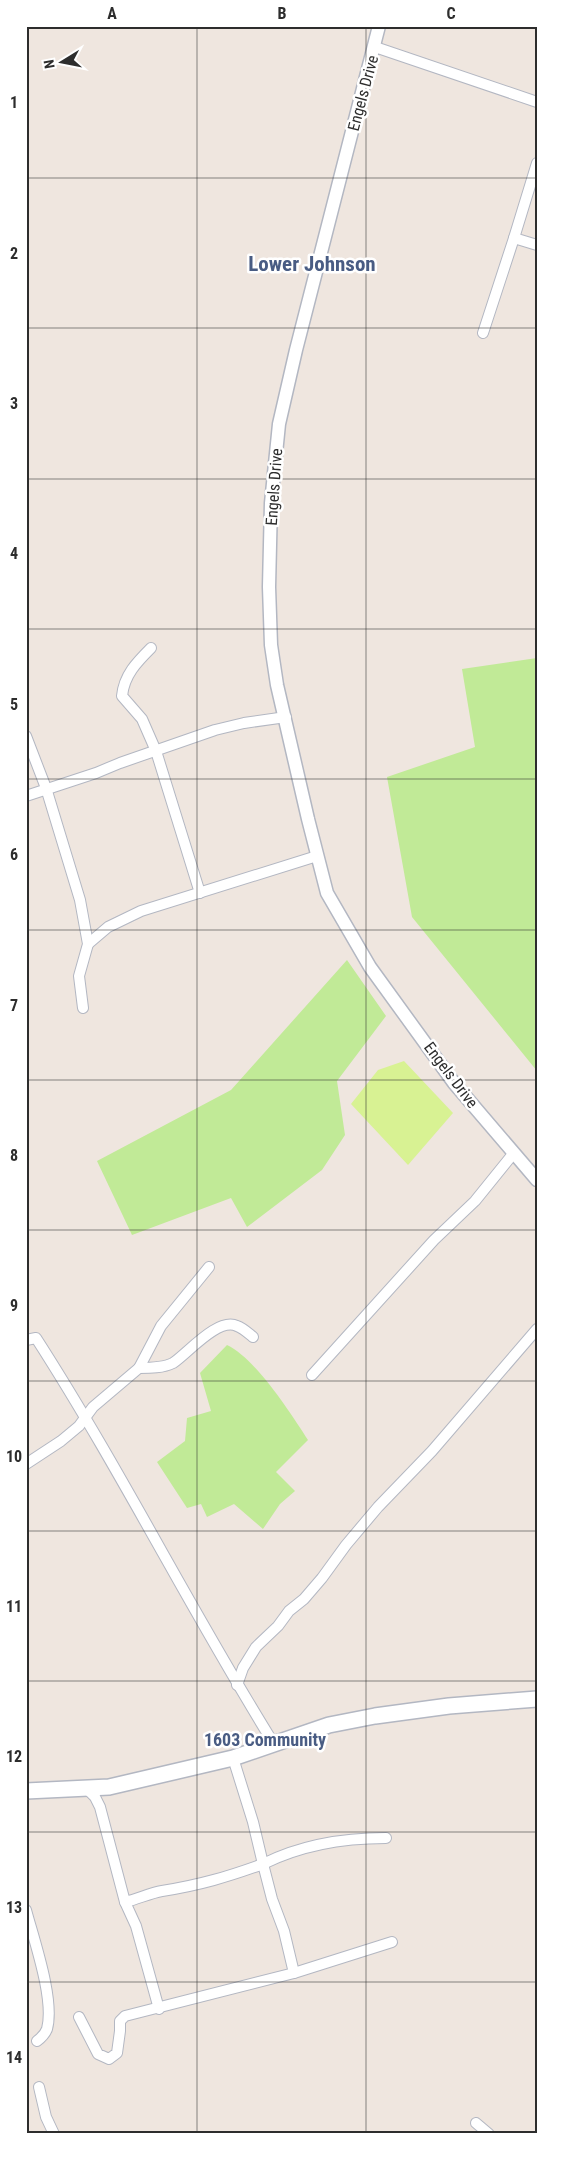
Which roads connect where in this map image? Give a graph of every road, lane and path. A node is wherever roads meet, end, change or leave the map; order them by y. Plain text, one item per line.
1 (379, 26) edge
2 (375, 47) junction
3 (537, 102) edge
4 (537, 163) edge
5 (514, 238) junction
6 (537, 245) edge
7 (483, 333) dead end
8 (151, 648) dead end
9 (286, 717) junction
10 (26, 736) edge
11 (156, 751) junction
12 (46, 788) junction
13 (26, 796) edge
14 (317, 856) junction
15 (200, 893) junction
16 (88, 944) junction
17 (83, 1008) dead end
18 (513, 1154) junction
19 (537, 1180) edge
20 (209, 1267) dead end
21 (537, 1330) edge
22 (253, 1336) dead end
23 (26, 1340) edge
24 (139, 1368) junction
25 (312, 1375) dead end
26 (86, 1416) junction
27 (26, 1464) edge
28 (237, 1684) junction
29 (537, 1699) edge
30 (274, 1744) junction
31 (233, 1758) junction
32 (86, 1788) junction
33 (26, 1791) edge
34 (386, 1838) dead end
35 (263, 1864) junction
36 (125, 1902) junction
37 (26, 1910) edge
38 (392, 1942) dead end
39 (294, 1973) junction
40 (159, 2009) junction
41 (79, 2016) dead end
42 (38, 2042) dead end
43 (39, 2087) dead end
44 (476, 2124) dead end
45 (54, 2134) edge
46 (489, 2134) edge

1 - 2 street, Engels Drive
2 - 3 street
2 - 9 street, Engels Drive
4 - 5 street
5 - 6 street
5 - 7 street
8 - 11 street
9 - 11 street
9 - 14 street, Engels Drive
10 - 12 street
11 - 12 street
11 - 15 street
12 - 13 street
12 - 16 street
14 - 15 street
14 - 18 street, Engels Drive
15 - 16 street
16 - 17 street
18 - 19 street, Engels Drive
18 - 25 street
20 - 24 street
21 - 28 street
22 - 24 street
23 - 26 street
24 - 26 street
26 - 27 street
26 - 28 street
28 - 30 street
29 - 30 main road
30 - 31 main road
31 - 32 main road
31 - 35 street
32 - 33 main road
32 - 36 street
34 - 35 street
35 - 36 street
35 - 39 street
36 - 40 street
37 - 42 street
38 - 39 street
39 - 40 street
40 - 41 street
43 - 45 street
44 - 46 street

